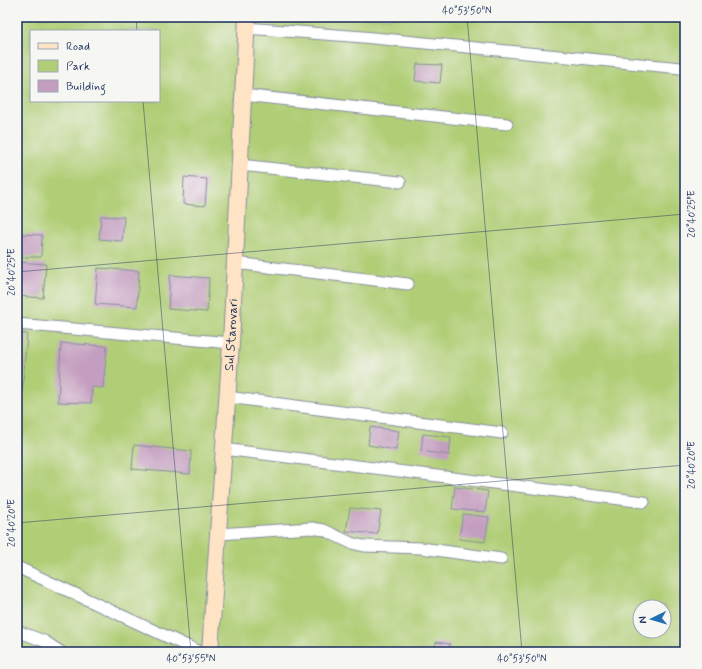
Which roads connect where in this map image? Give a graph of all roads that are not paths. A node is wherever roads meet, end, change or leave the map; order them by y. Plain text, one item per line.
1 (246, 22) edge
2 (685, 70) edge
3 (243, 95) junction
4 (507, 124) dead end
5 (239, 165) junction
6 (400, 182) dead end
7 (234, 263) junction
8 (408, 284) dead end
9 (17, 324) edge
10 (231, 343) junction
11 (227, 398) junction
12 (502, 432) dead end
13 (223, 449) junction
14 (644, 502) dead end
15 (218, 534) junction
16 (502, 559) dead end
17 (17, 567) edge
18 (17, 631) edge
19 (61, 652) edge
20 (200, 652) edge
21 (210, 652) edge

1 - 2 street
1 - 3 main road, Sul Starovari
3 - 4 street
3 - 5 main road, Sul Starovari
5 - 6 street
5 - 7 main road, Sul Starovari
7 - 8 street
7 - 10 main road, Sul Starovari
9 - 10 street
10 - 11 main road, Sul Starovari
11 - 12 street
11 - 13 main road, Sul Starovari
13 - 14 street
13 - 15 main road, Sul Starovari
15 - 16 street
15 - 21 main road, Sul Starovari
17 - 20 street
18 - 19 street

